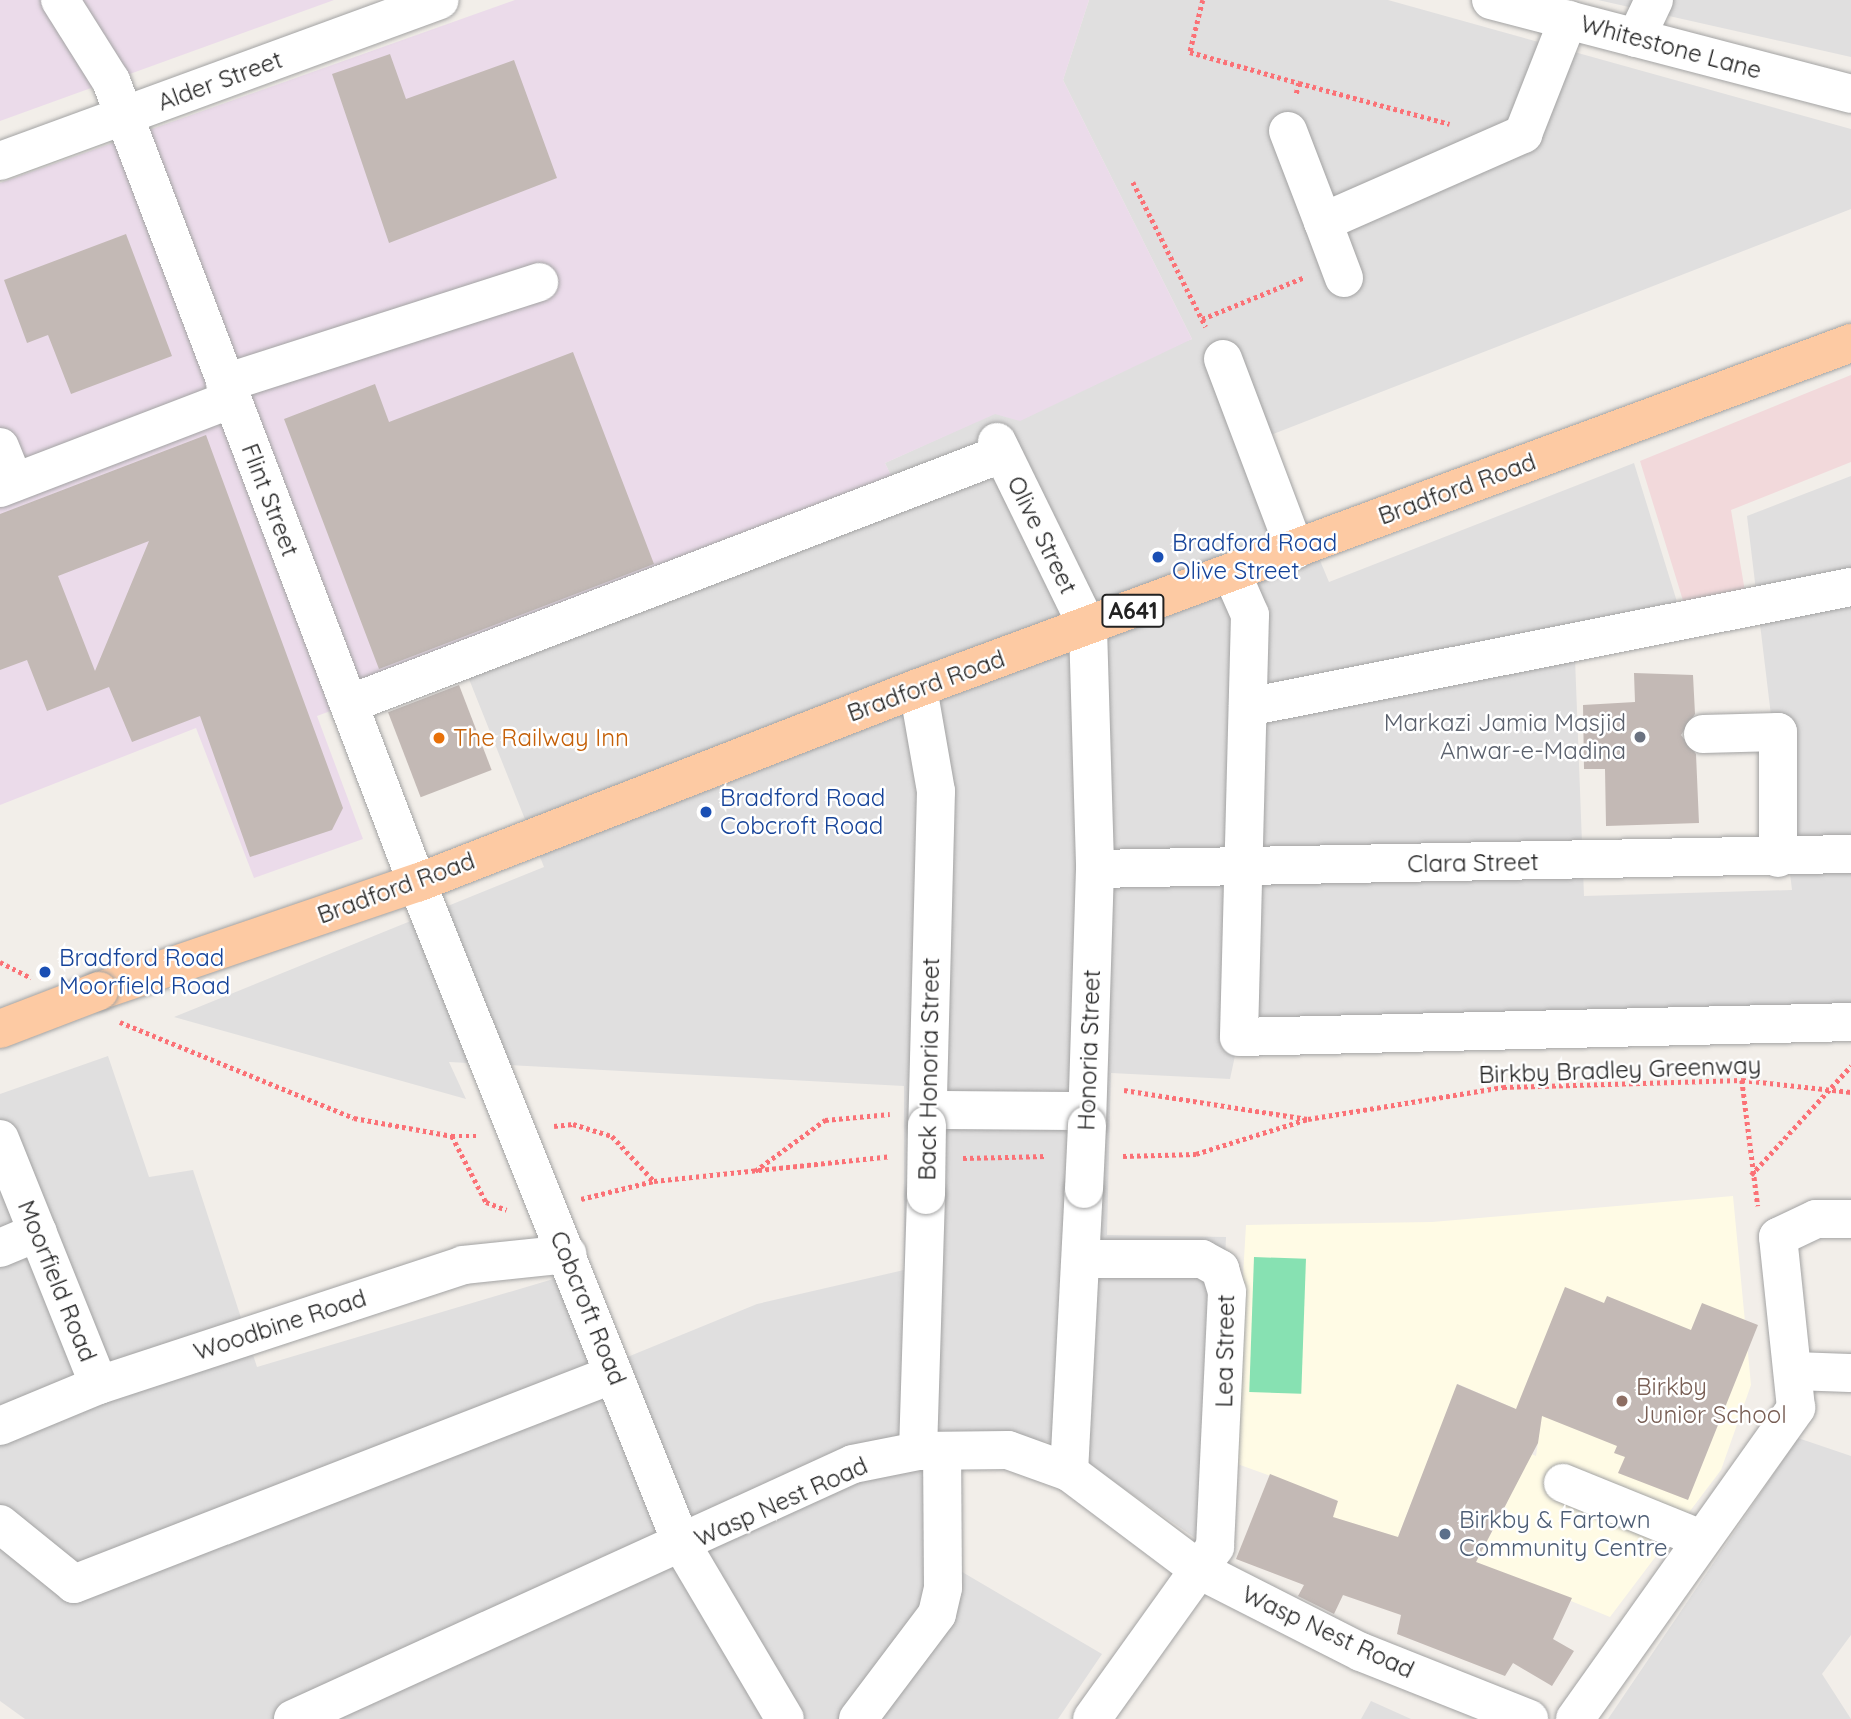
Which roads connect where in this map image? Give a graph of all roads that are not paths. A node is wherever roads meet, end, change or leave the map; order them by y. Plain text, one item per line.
1 (60, 0) edge
2 (439, 0) edge
3 (1491, 0) edge
4 (1654, 0) edge
5 (1568, 20) junction
6 (1636, 38) junction
7 (1851, 94) edge
8 (124, 117) junction
9 (1288, 131) road end
10 (0, 161) edge
11 (1323, 222) junction
12 (1341, 270) road end
13 (539, 282) dead end
14 (1850, 349) edge
15 (1223, 359) road end
16 (228, 391) junction
17 (0, 447) edge
18 (7, 485) edge
19 (1294, 550) junction
20 (1232, 574) junction
21 (1851, 587) edge
22 (1088, 628) junction
23 (918, 688) junction
24 (349, 704) junction
25 (1248, 707) junction
26 (1703, 734) dead end
27 (1851, 854) edge
28 (1778, 858) junction
29 (1243, 866) junction
30 (1095, 869) junction
31 (417, 883) junction
32 (1851, 1022) edge
33 (0, 1028) edge
34 (1087, 1109) junction
35 (928, 1117) junction
36 (0, 1139) edge
37 (1851, 1219) edge
38 (38, 1232) junction
39 (0, 1248) edge
40 (567, 1254) junction
41 (1081, 1259) junction
42 (1793, 1371) junction
43 (1851, 1373) edge
44 (614, 1374) junction
45 (99, 1385) junction
46 (0, 1426) edge
47 (930, 1451) junction
48 (1069, 1472) junction
49 (1563, 1483) dead end
50 (0, 1524) edge
51 (1701, 1539) junction
52 (682, 1545) junction
53 (1201, 1571) junction
54 (779, 1717) edge
55 (293, 1719) edge
56 (858, 1719) edge
57 (1092, 1719) edge
58 (1530, 1719) edge
59 (1575, 1719) edge

1 - 8 street, Flint Street
2 - 8 street, Alder Street
3 - 5 street, Whitestone Lane
4 - 6 street
5 - 6 street, Whitestone Lane
5 - 11 street
6 - 7 street, Whitestone Lane
8 - 10 street, Alder Street
8 - 16 street, Flint Street
9 - 11 street
11 - 12 street
13 - 16 street
14 - 19 main road, Bradford Road / A641
15 - 19 street
16 - 18 street
16 - 24 street, Flint Street
17 - 18 street
19 - 20 main road, Bradford Road / A641
20 - 22 main road, Bradford Road / A641
20 - 25 street
21 - 25 street
22 - 23 main road, Bradford Road / A641
22 - 24 street, Olive Street
22 - 30 street, Honoria Street
23 - 31 main road, Bradford Road / A641
23 - 35 street, Back Honoria Street
24 - 31 street, Flint Street
25 - 29 street
26 - 28 street
27 - 28 street, Clara Street
28 - 29 street, Clara Street
29 - 30 street, Clara Street
29 - 32 street
30 - 34 street, Honoria Street
31 - 33 main road, Bradford Road / A641, bridge
31 - 40 street, Cobcroft Road
34 - 35 street
34 - 41 street, Honoria Street, bridge
35 - 47 street, Back Honoria Street, bridge
36 - 38 street, Moorfield Road
37 - 42 street
38 - 39 street
38 - 45 street, Moorfield Road
40 - 44 street, Cobcroft Road
40 - 45 street, Woodbine Road
41 - 48 street, Honoria Street
41 - 53 street, Lea Street
42 - 43 street
42 - 51 street
44 - 50 street
44 - 52 street, Cobcroft Road
45 - 46 street, Woodbine Road
47 - 48 street, Wasp Nest Road
47 - 52 street, Wasp Nest Road
47 - 56 street, Back Honoria Street
48 - 53 street, Wasp Nest Road
49 - 51 street
51 - 59 street
52 - 54 street, Cobcroft Road
52 - 55 street, Wasp Nest Road
53 - 57 street, Lea Street
53 - 58 street, Wasp Nest Road

